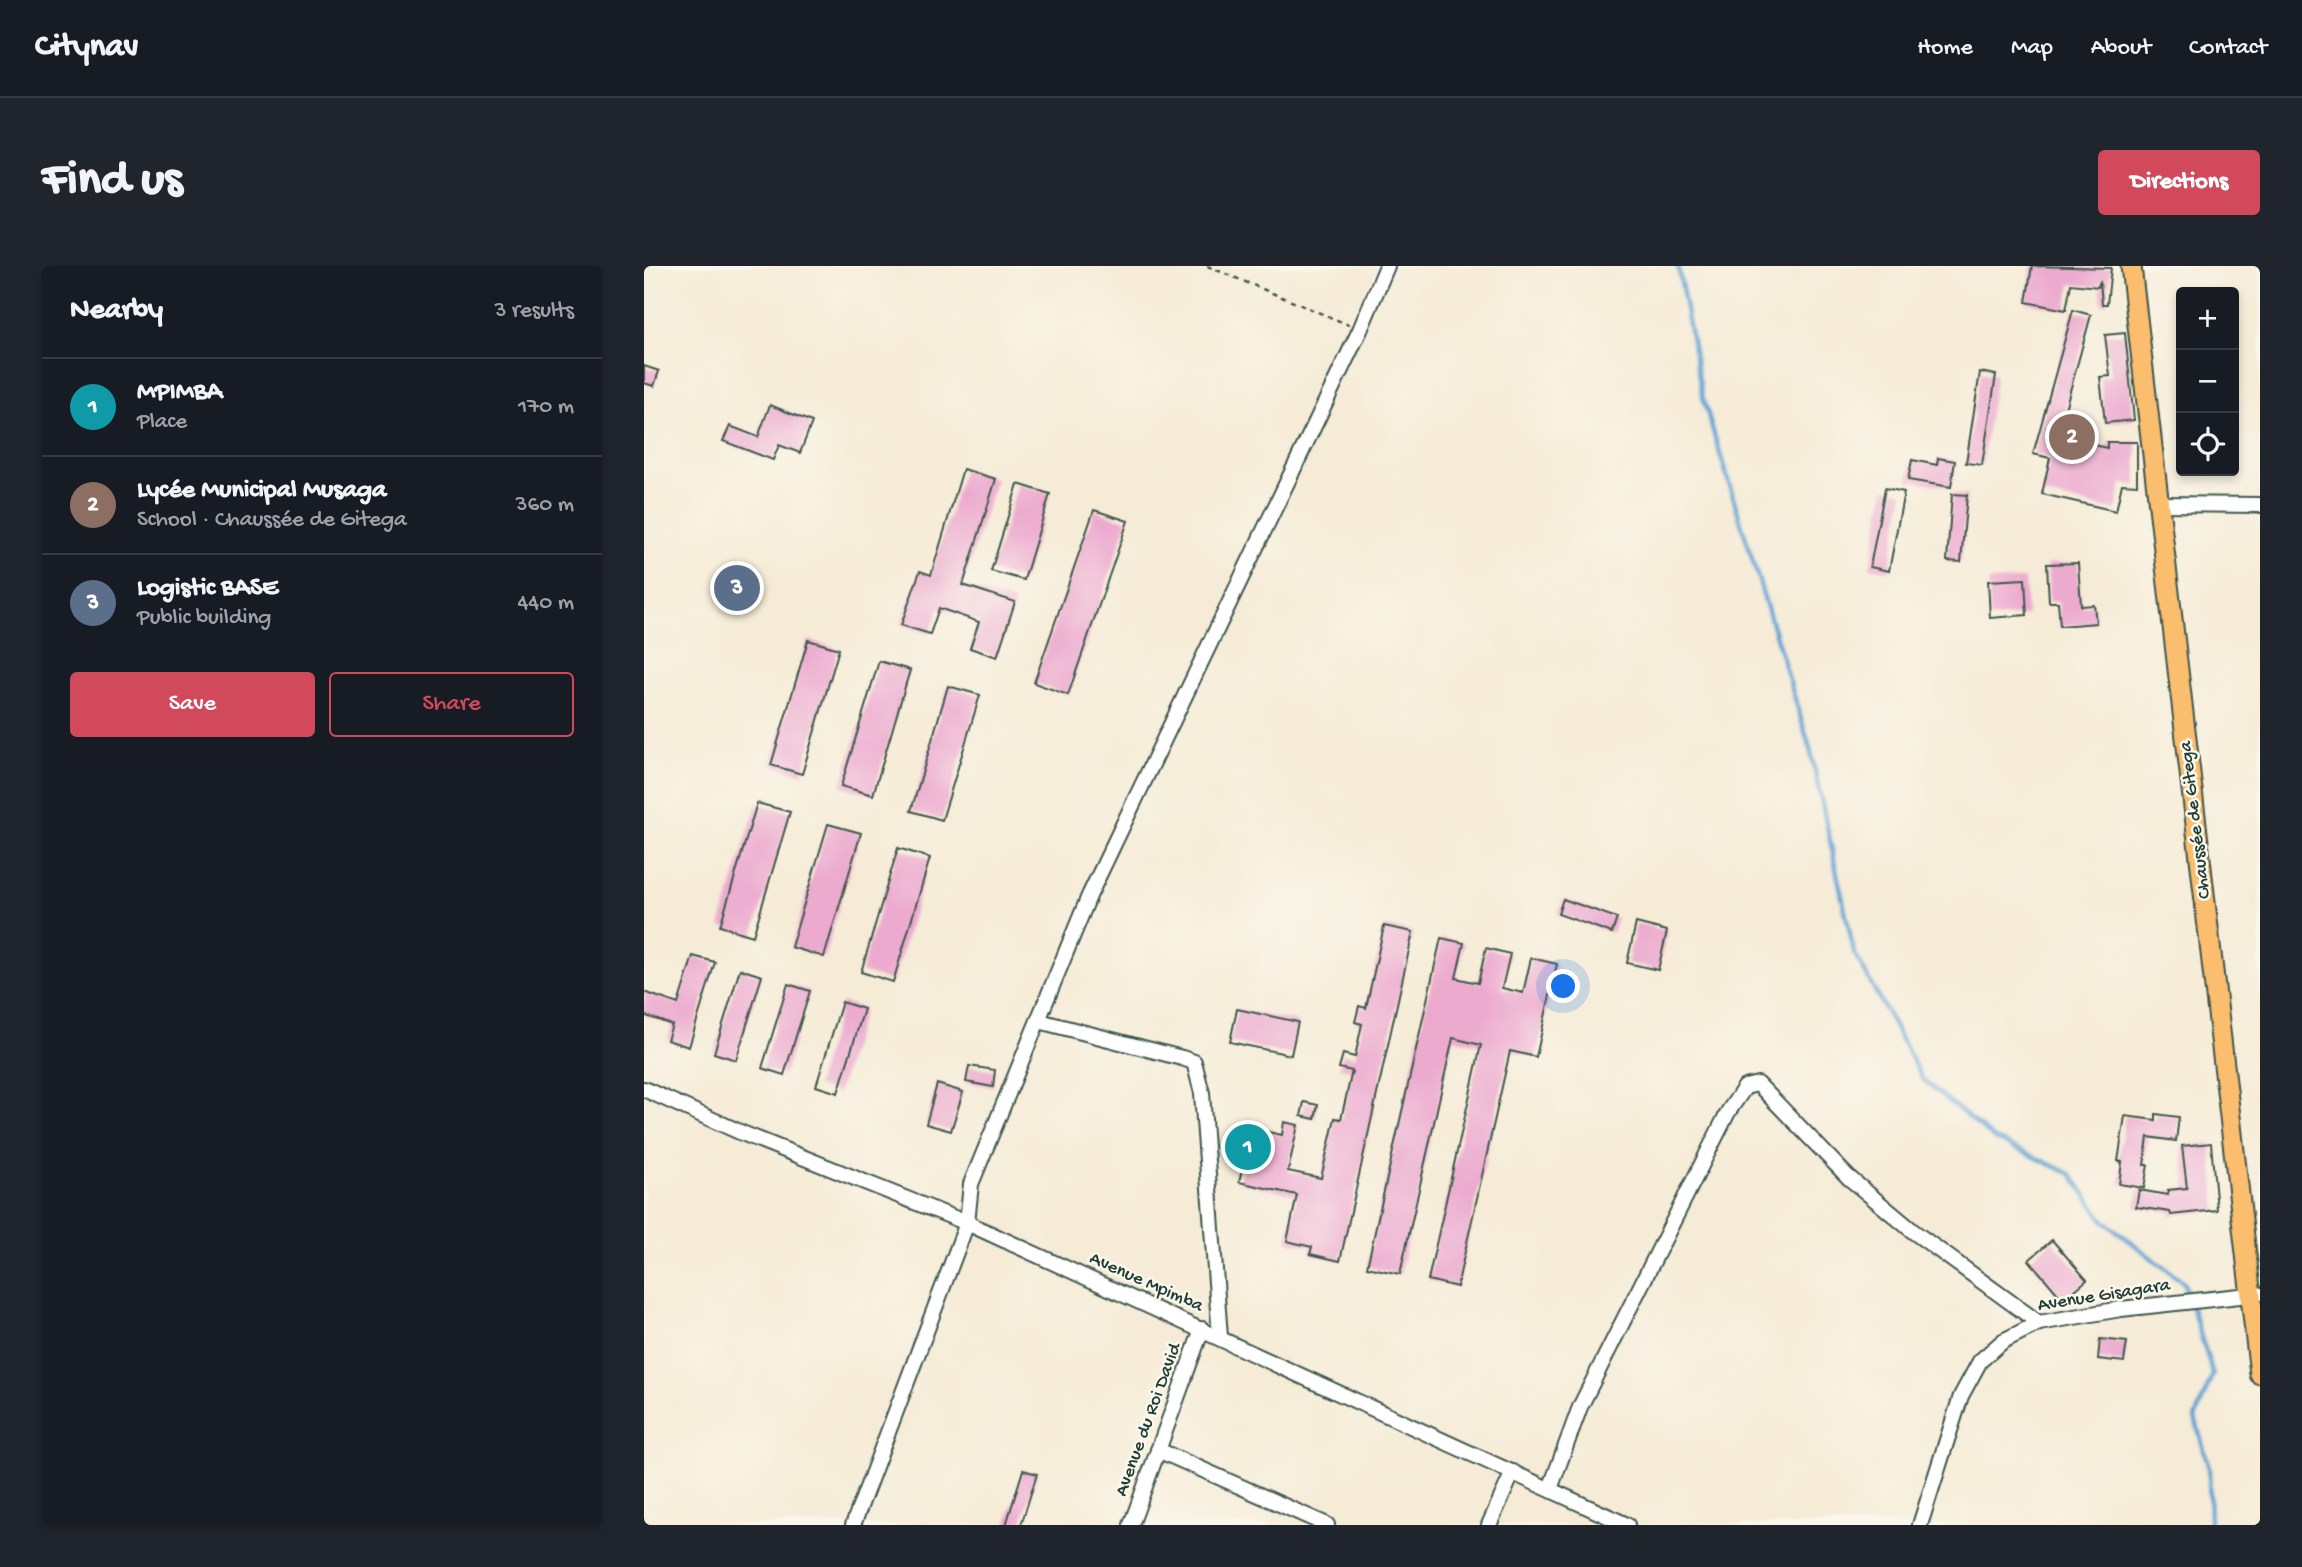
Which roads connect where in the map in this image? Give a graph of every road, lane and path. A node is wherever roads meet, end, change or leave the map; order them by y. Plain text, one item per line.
1 (1207, 266) edge
2 (1387, 266) edge
3 (2131, 266) edge
4 (1360, 330) junction
5 (2160, 504) junction
6 (2260, 505) edge
7 (1039, 1021) junction
8 (644, 1089) edge
9 (967, 1223) junction
10 (2255, 1293) edge
11 (2039, 1323) junction
12 (1202, 1329) junction
13 (1220, 1337) junction
14 (2260, 1374) edge
15 (1158, 1450) junction
16 (1513, 1472) junction
17 (1550, 1489) junction
18 (853, 1525) edge
19 (1131, 1525) edge
20 (1327, 1525) edge
21 (1489, 1525) edge
22 (1627, 1525) edge
23 (1920, 1525) edge

1 - 4 path
2 - 4 street
3 - 5 main road, Chaussée de Gitega
4 - 7 street
5 - 6 street
5 - 10 main road, Chaussée de Gitega
7 - 9 street
7 - 13 street
8 - 9 street, Avenue Mpimba
9 - 12 street, Avenue Mpimba
9 - 18 street
10 - 11 street, Avenue Gisagara
10 - 14 main road, Chaussée de Gitega
11 - 17 street
11 - 23 street, Avenue Gisagara
12 - 13 street, Avenue Mpimba
12 - 15 street, Avenue du Roi David
13 - 16 street, Avenue Mpimba
15 - 19 street, Avenue du Roi David
15 - 20 street
16 - 17 street, Avenue Mpimba
16 - 21 street
17 - 22 street, Avenue Mpimba

